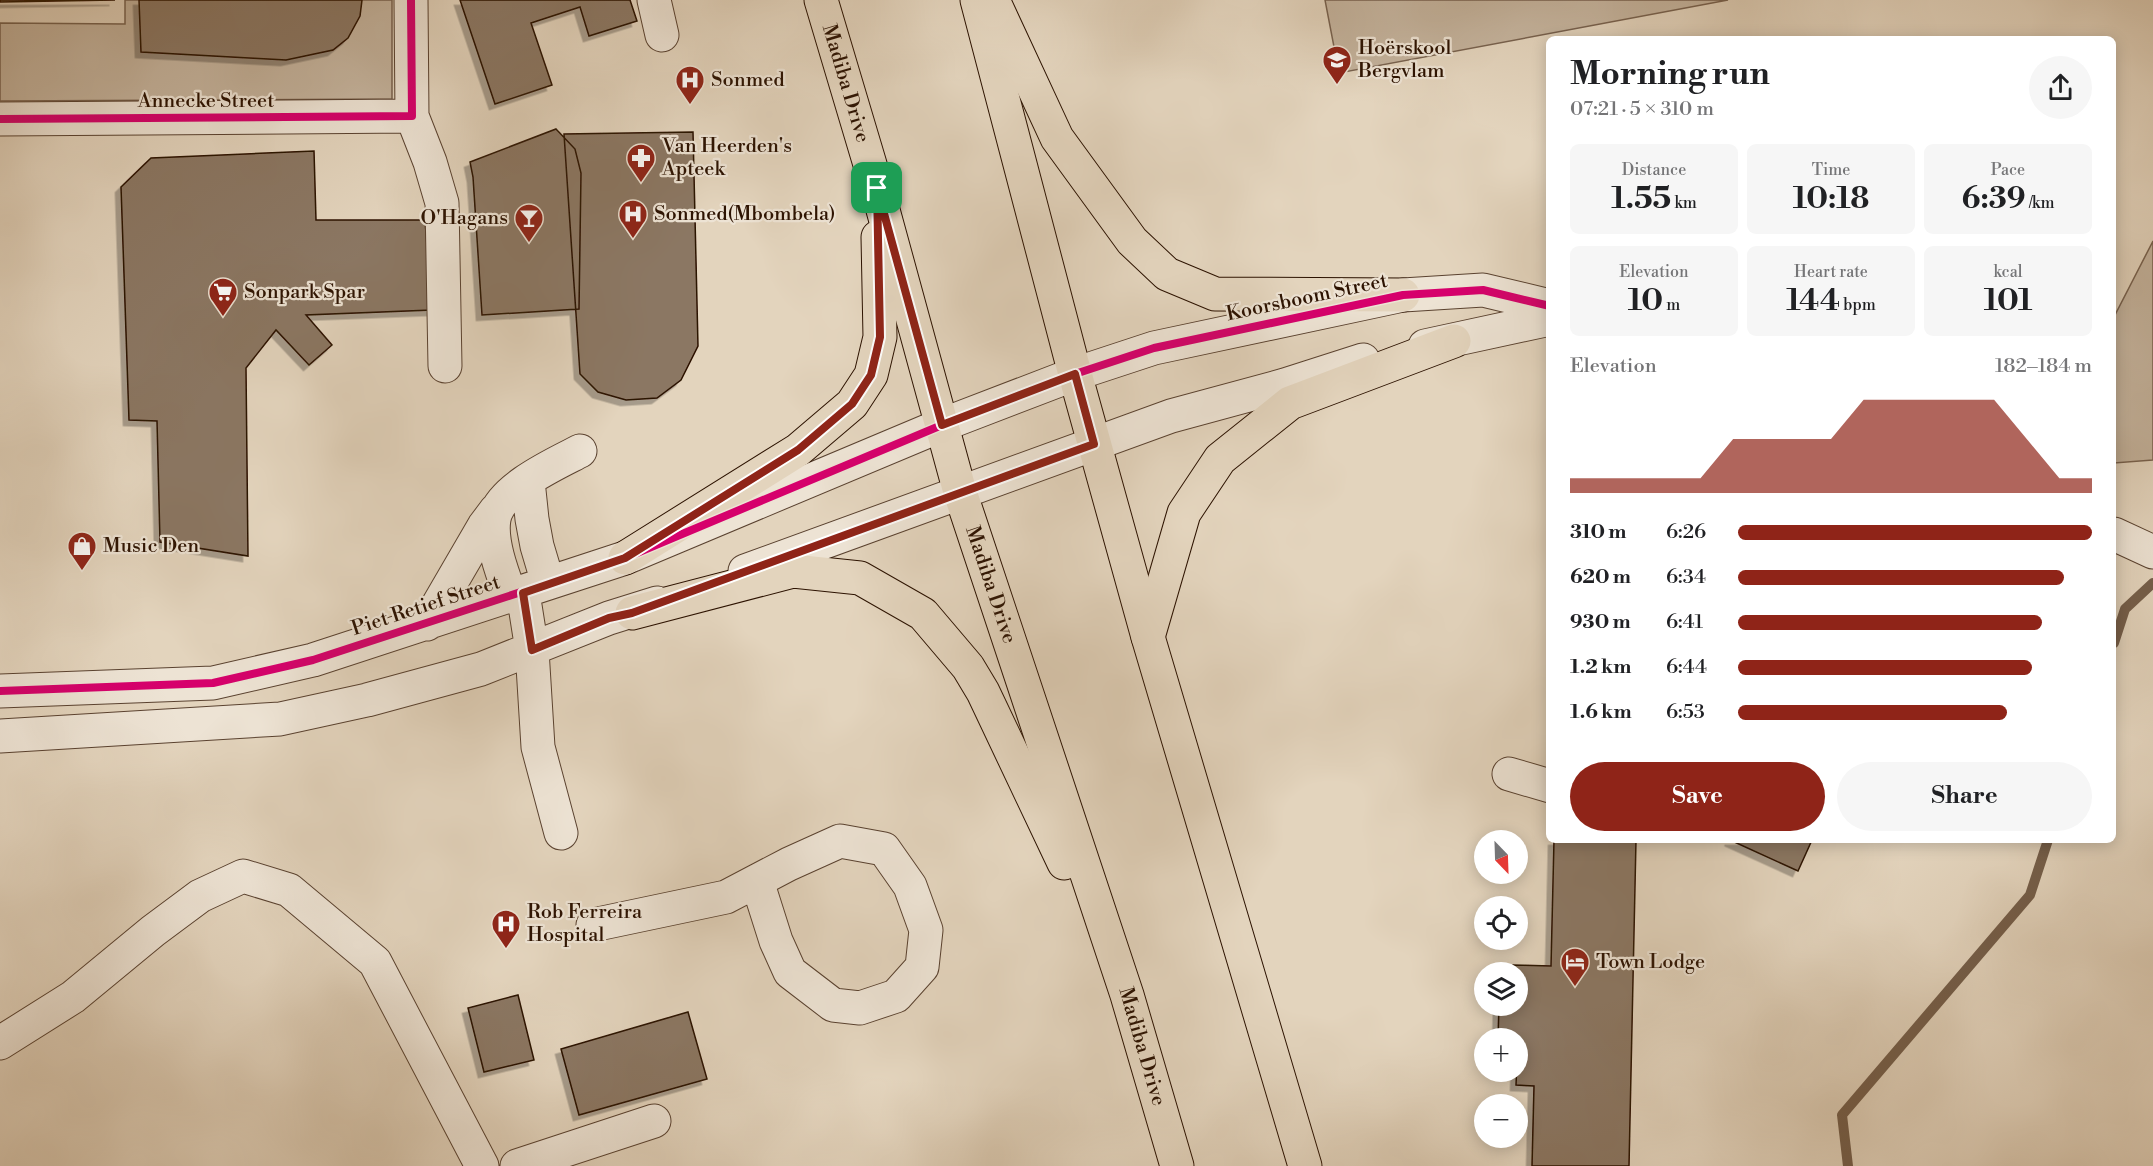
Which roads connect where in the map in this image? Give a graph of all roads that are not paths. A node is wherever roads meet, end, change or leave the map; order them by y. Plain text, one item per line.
1 (411, 0) edge
2 (654, 0) edge
3 (821, 0) edge
4 (977, 0) edge
5 (993, 0) edge
6 (662, 35) dead end
7 (412, 116) junction
8 (0, 119) edge
9 (877, 188) junction
10 (1403, 295) junction
11 (1546, 305) edge
12 (1546, 321) edge
13 (1454, 341) junction
14 (445, 366) dead end
15 (1075, 374) junction
16 (942, 425) junction
17 (1094, 444) junction
18 (580, 451) dead end
19 (528, 481) junction
20 (960, 492) junction
21 (499, 506) junction
22 (2116, 535) edge
23 (2150, 551) edge
24 (625, 558) junction
25 (527, 591) junction
26 (632, 613) junction
27 (427, 624) junction
28 (1148, 637) junction
29 (532, 650) junction
30 (0, 691) edge
31 (0, 736) edge
32 (1509, 774) dead end
33 (1546, 785) edge
34 (561, 833) dead end
35 (757, 881) junction
36 (593, 925) dead end
37 (1127, 995) junction
38 (0, 1043) edge
39 (654, 1121) dead end
40 (482, 1166) edge
41 (517, 1166) edge
42 (1176, 1166) edge
43 (1305, 1166) edge

1 - 7 street
2 - 6 street
3 - 9 main road, Madiba Drive
4 - 15 main road
5 - 10 main road
7 - 8 street, Annecke Street
7 - 14 street
9 - 16 main road, Madiba Drive
9 - 24 main road
10 - 11 street, Koorsboom Street
10 - 15 street, Koorsboom Street
12 - 13 street
13 - 17 street
13 - 28 main road
15 - 16 street, Piet Retief Street
15 - 17 main road
16 - 20 main road, Madiba Drive
16 - 24 street, Piet Retief Street
17 - 20 street
17 - 28 main road
18 - 19 street
19 - 21 street
19 - 25 street
20 - 26 street
20 - 37 main road, Madiba Drive
21 - 25 street
21 - 27 street
22 - 23 street
24 - 25 street, Piet Retief Street
25 - 27 street, Piet Retief Street
25 - 29 street
26 - 29 street
26 - 37 main road
27 - 30 street, Piet Retief Street
28 - 43 main road
29 - 31 street
29 - 34 street
32 - 33 street
35 - 35 street
35 - 36 street
37 - 42 main road, Madiba Drive
38 - 40 street
39 - 41 street

